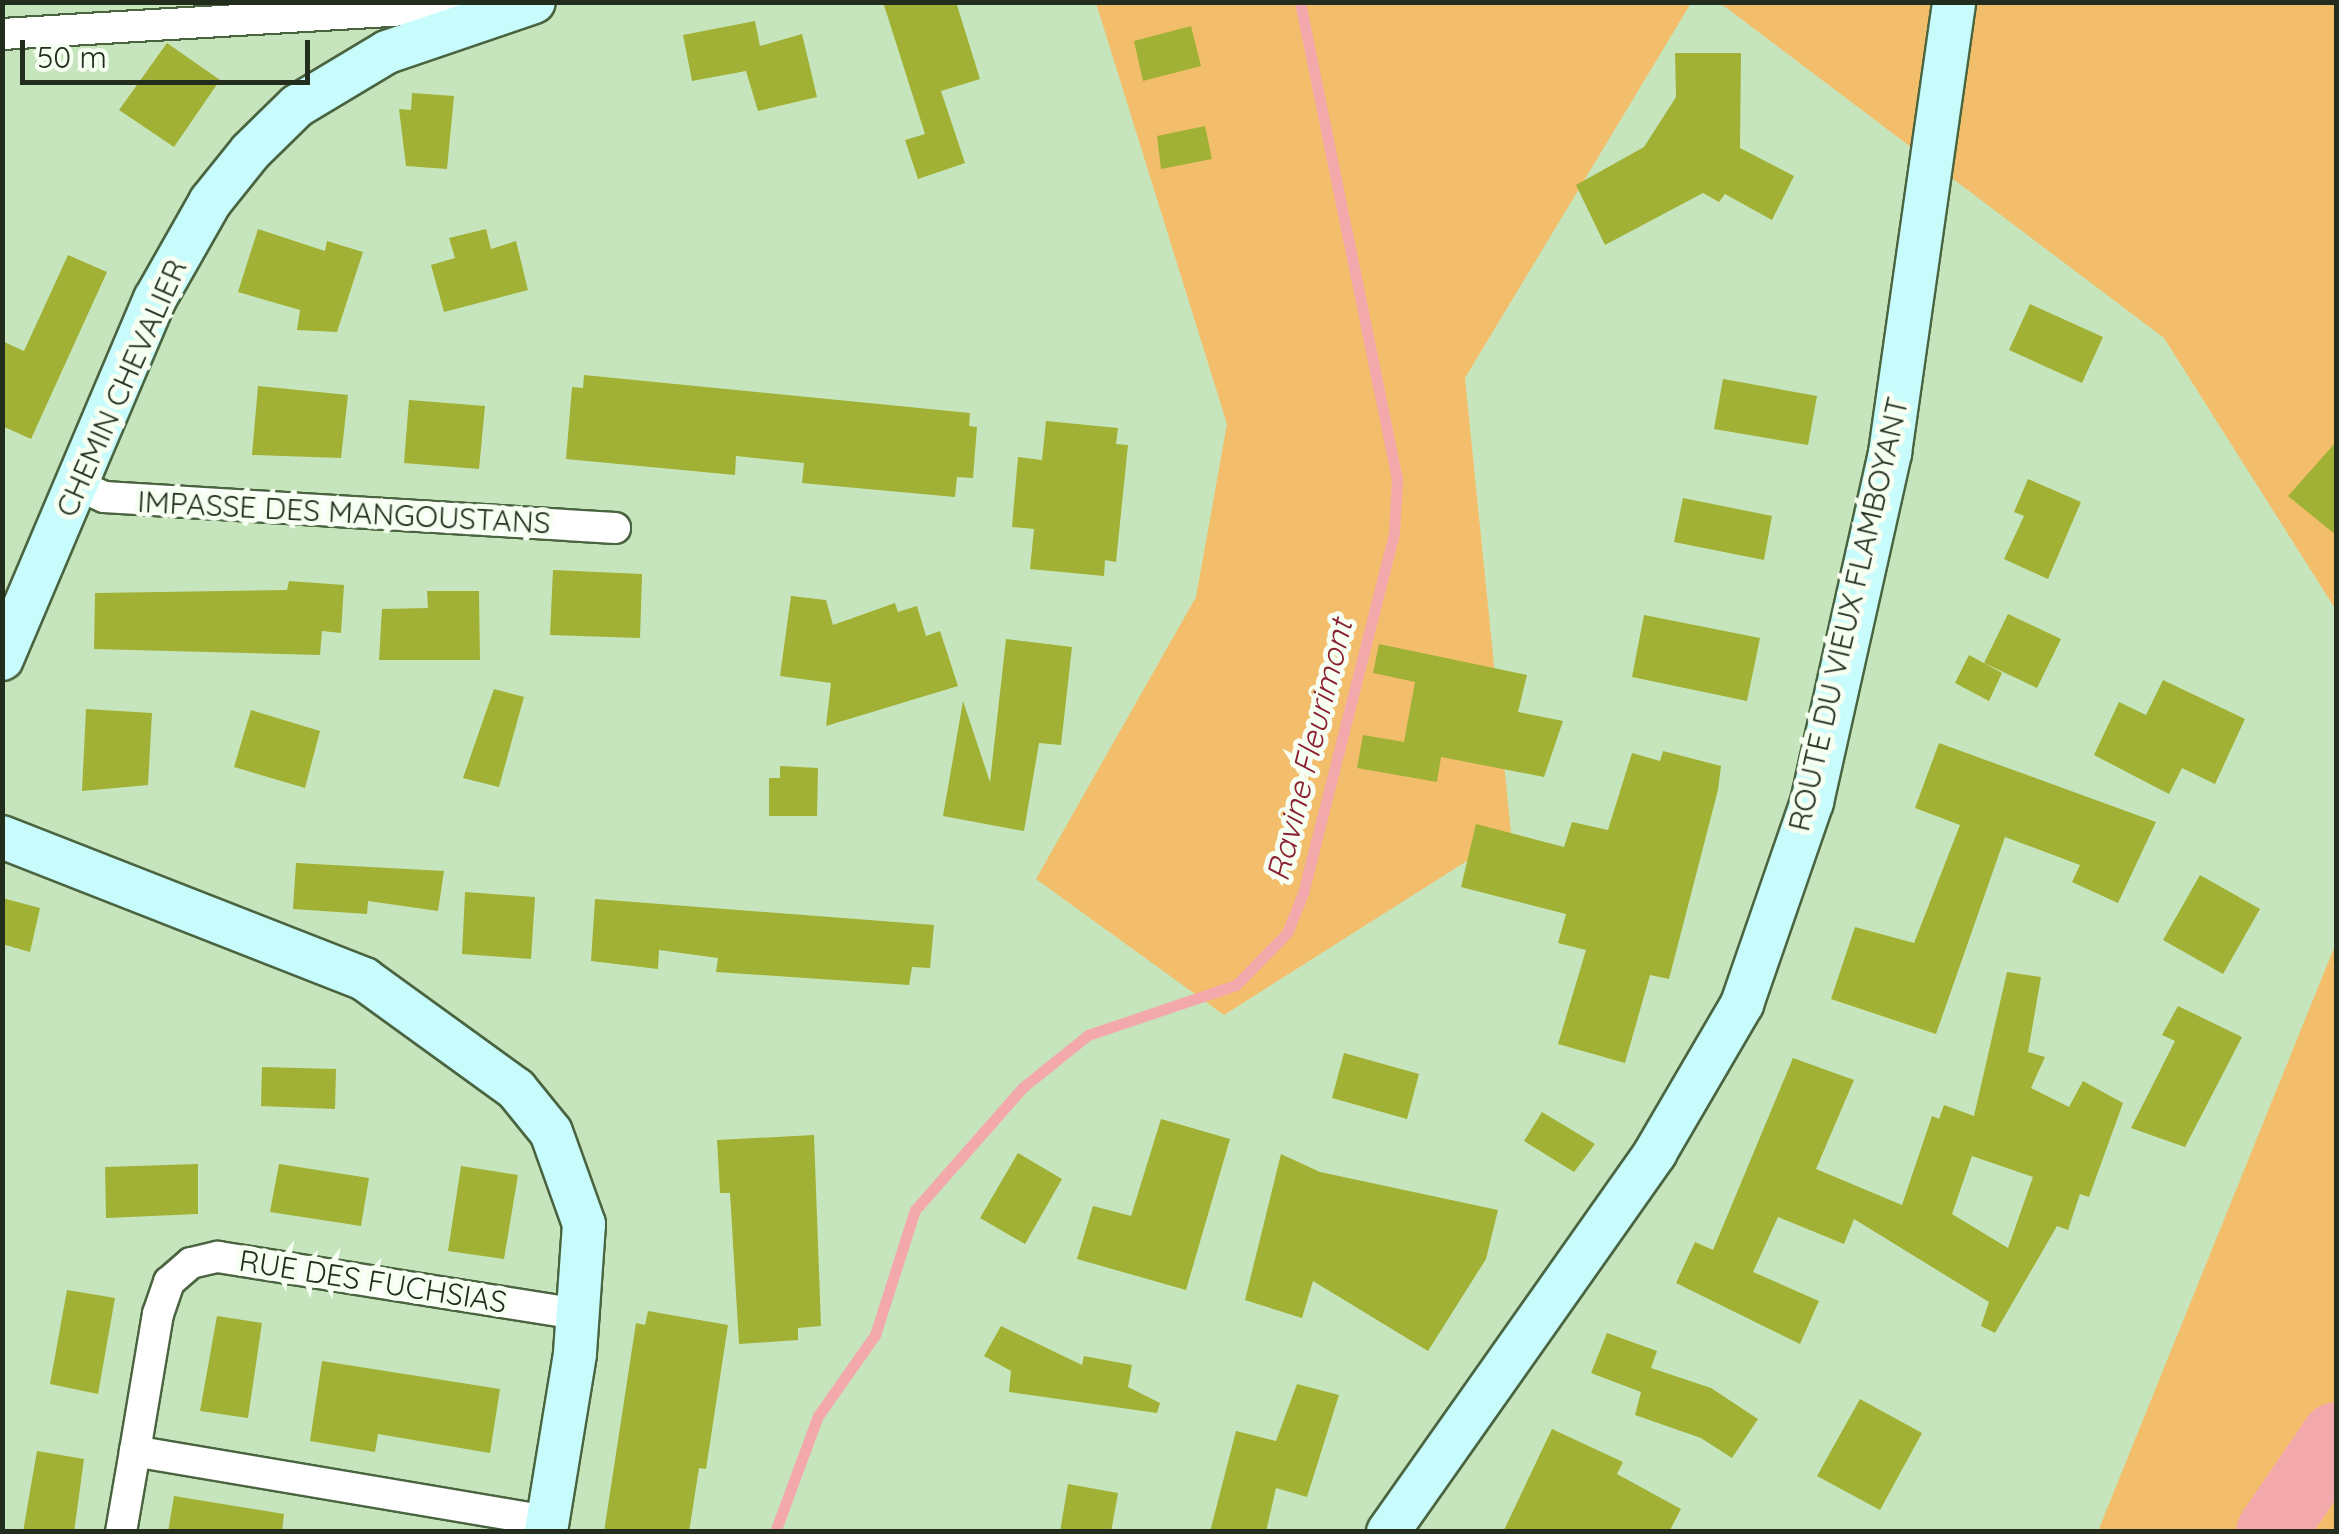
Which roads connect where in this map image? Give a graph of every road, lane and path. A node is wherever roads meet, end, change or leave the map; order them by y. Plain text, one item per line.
1 (534, 2) edge
2 (1954, 2) edge
3 (2, 34) edge
4 (76, 484) junction
5 (615, 528) dead end
6 (2, 659) edge
7 (2, 838) edge
8 (578, 1314) junction
9 (134, 1451) junction
10 (546, 1526) edge
11 (121, 1532) edge
12 (1388, 1532) edge

1 - 3 street
1 - 4 street, CHEMIN CHEVALIER
2 - 12 street, ROUTE DU VIEUX FLAMBOYANT
4 - 5 street, IMPASSE DES MANGOUSTANS
4 - 6 street, CHEMIN CHEVALIER
7 - 8 street
8 - 9 street, RUE DES FUCHSIAS
8 - 10 street
9 - 10 street
9 - 11 street, RUE DES FUCHSIAS

